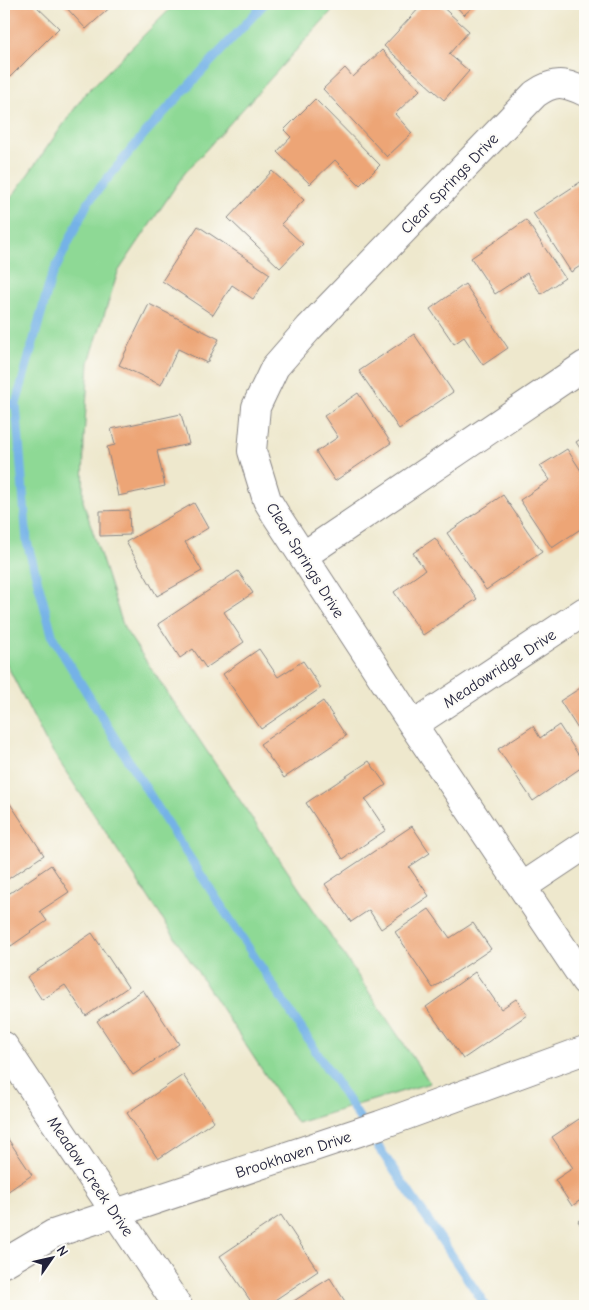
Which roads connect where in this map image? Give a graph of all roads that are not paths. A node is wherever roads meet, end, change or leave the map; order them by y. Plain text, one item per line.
1 (577, 88) edge
2 (585, 365) edge
3 (303, 556) junction
4 (585, 611) edge
5 (413, 725) junction
6 (585, 844) edge
7 (522, 887) junction
8 (585, 981) edge
9 (4, 1046) edge
10 (585, 1050) edge
11 (116, 1212) junction
12 (4, 1263) edge
13 (178, 1306) edge

1 - 3 street, Clear Springs Drive
2 - 3 street
3 - 5 street, Clear Springs Drive
4 - 5 street, Meadowridge Drive
5 - 7 street, Clear Springs Drive
6 - 7 street
7 - 8 street, Clear Springs Drive
9 - 11 street, Meadow Creek Drive
10 - 11 street, Brookhaven Drive
11 - 12 street, Brookhaven Drive
11 - 13 street, Meadow Creek Drive

